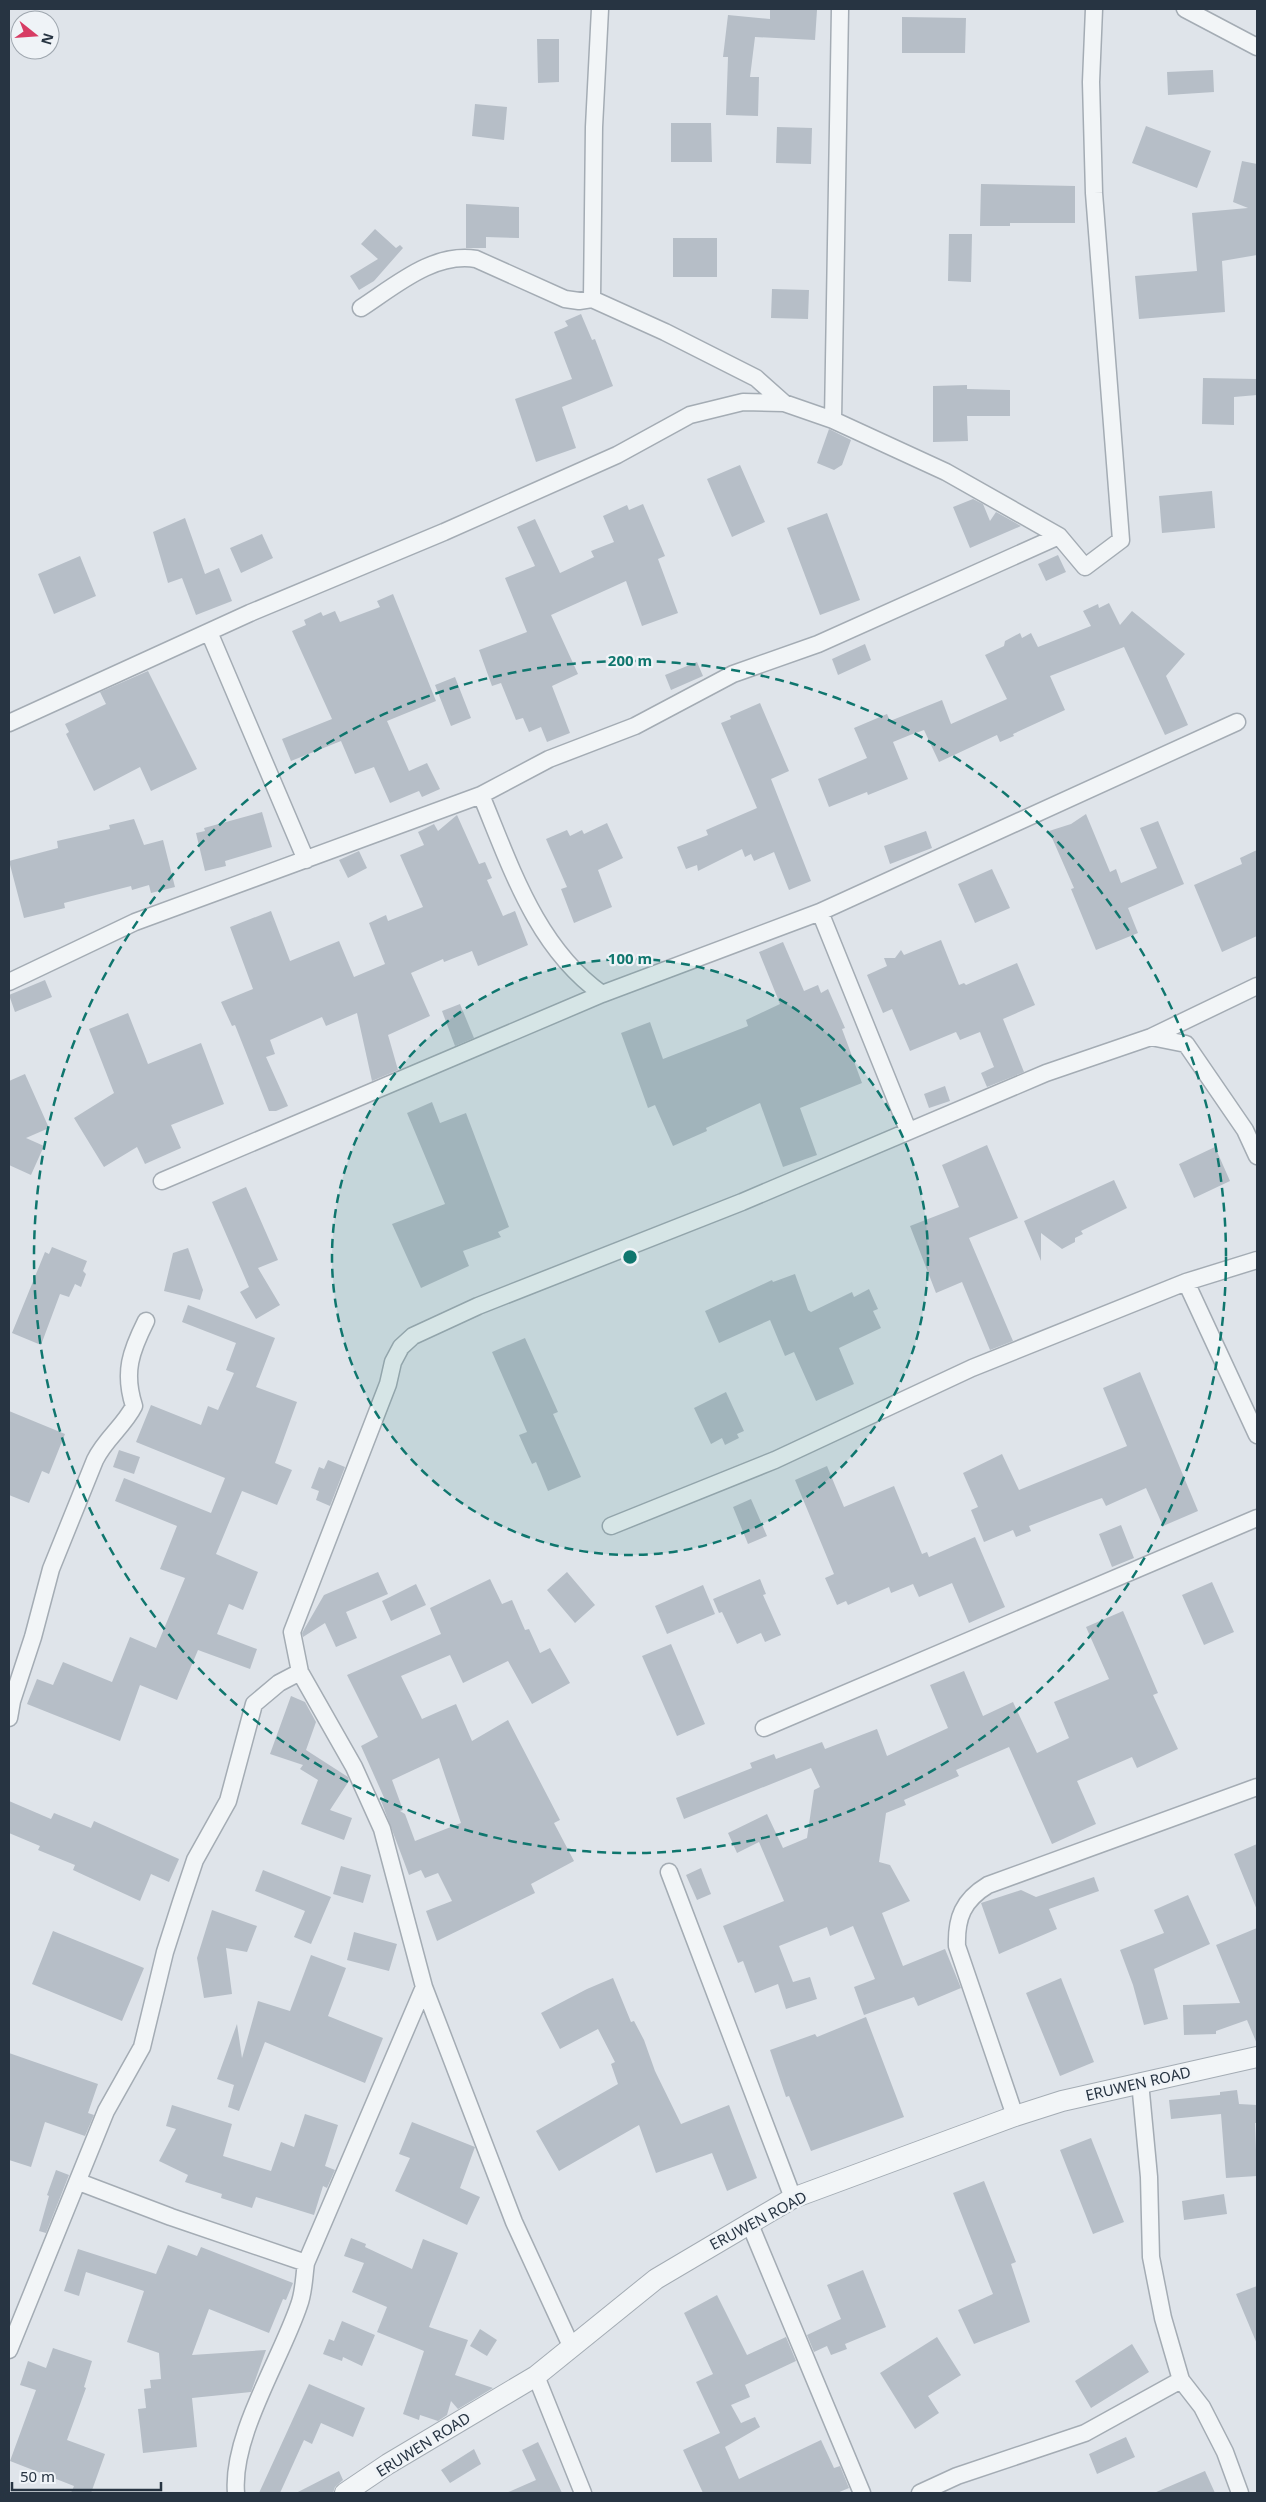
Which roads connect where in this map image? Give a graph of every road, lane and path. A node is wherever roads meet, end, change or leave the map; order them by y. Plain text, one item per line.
1 (600, 9) edge
2 (840, 9) edge
3 (1094, 9) edge
4 (1185, 9) edge
5 (1257, 47) edge
6 (592, 299) junction
7 (361, 308) dead end
8 (784, 403) junction
9 (833, 420) junction
10 (1059, 536) junction
11 (209, 632) junction
12 (1236, 722) dead end
13 (9, 723) edge
14 (481, 795) junction
15 (306, 860) junction
16 (820, 912) junction
17 (9, 982) edge
18 (1257, 986) edge
19 (602, 994) junction
20 (1197, 1014) junction
21 (1151, 1036) junction
22 (1186, 1044) junction
23 (908, 1130) junction
24 (1257, 1156) edge
25 (162, 1181) dead end
26 (1257, 1260) edge
27 (1186, 1282) junction
28 (146, 1320) dead end
29 (1257, 1436) edge
30 (1257, 1518) edge
31 (611, 1526) dead end
32 (300, 1672) junction
33 (10, 1694) edge
34 (9, 1718) edge
35 (764, 1728) dead end
36 (1257, 1787) edge
37 (669, 1872) dead end
38 (424, 1987) junction
39 (1257, 2056) edge
40 (1140, 2082) junction
41 (1015, 2116) junction
42 (79, 2182) junction
43 (793, 2198) junction
44 (749, 2222) junction
45 (306, 2263) junction
46 (572, 2348) junction
47 (9, 2350) edge
48 (536, 2376) junction
49 (1181, 2380) junction
50 (236, 2493) edge
51 (345, 2493) edge
52 (583, 2493) edge
53 (862, 2493) edge
54 (920, 2493) edge
55 (1240, 2493) edge

1 - 6 street
2 - 9 street
3 - 10 street
4 - 5 street
6 - 7 street
6 - 8 street
8 - 9 street
8 - 11 street
9 - 10 street
10 - 14 street
11 - 13 street
11 - 15 street
12 - 16 street
14 - 15 street
14 - 19 street
15 - 17 street
16 - 19 street
16 - 23 street
18 - 20 street
19 - 25 street
20 - 21 street
20 - 22 street
21 - 22 street
21 - 23 street
22 - 24 street
23 - 32 street
26 - 27 street
27 - 29 street
27 - 31 street
28 - 33 street
30 - 35 street
32 - 38 street
32 - 42 street
33 - 34 street
36 - 41 street
37 - 43 street
38 - 45 street
38 - 46 street
39 - 40 street, ERUWEN ROAD
40 - 41 street, ERUWEN ROAD
40 - 49 street
41 - 43 street, ERUWEN ROAD
42 - 45 street
42 - 47 street
43 - 44 street, ERUWEN ROAD
44 - 46 street, ERUWEN ROAD
44 - 53 street
45 - 50 street
46 - 48 street, ERUWEN ROAD
48 - 51 street, ERUWEN ROAD
48 - 52 street
49 - 54 street
49 - 55 street

